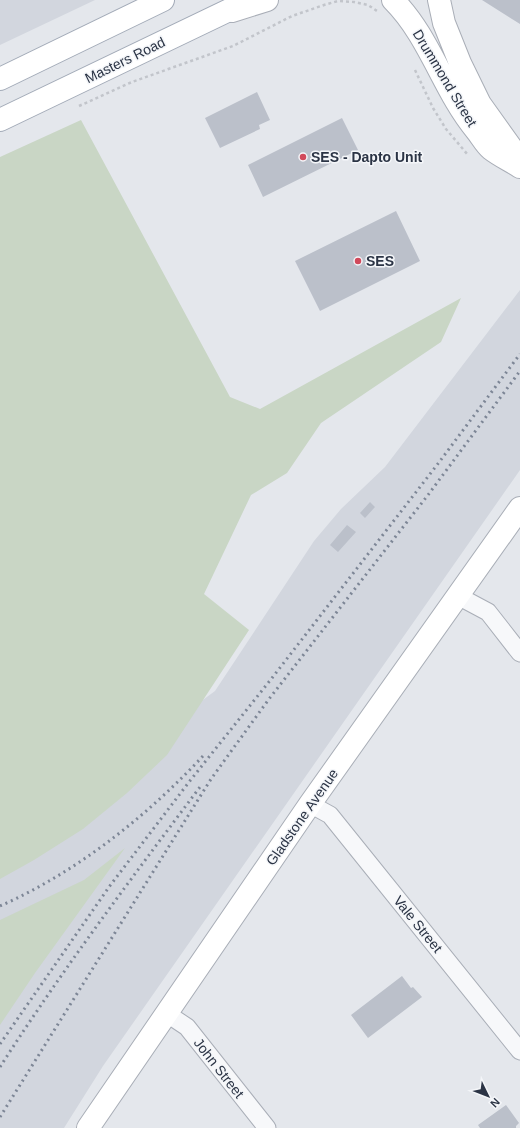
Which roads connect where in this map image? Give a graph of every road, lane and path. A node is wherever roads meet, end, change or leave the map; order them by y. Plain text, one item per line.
1 (164, 0) edge
2 (250, 0) edge
3 (267, 0) edge
4 (439, 0) edge
5 (386, 7) edge
6 (220, 14) junction
7 (415, 69) dead end
8 (0, 79) edge
9 (76, 107) dead end
10 (0, 120) edge
11 (471, 158) dead end
12 (520, 160) edge
13 (520, 167) edge
14 (520, 508) edge
15 (458, 596) junction
16 (520, 653) edge
17 (310, 804) junction
18 (166, 1013) junction
19 (520, 1051) edge
20 (88, 1128) edge
21 (267, 1128) edge

1 - 8 main road
2 - 6 main road, Masters Road
3 - 6 main road
4 - 12 main road, Drummond Street
5 - 9 path
5 - 13 main road, Drummond Street
6 - 10 main road, Masters Road
7 - 11 path
14 - 15 main road, Gladstone Avenue
15 - 16 street
15 - 17 main road, Gladstone Avenue
17 - 18 main road, Gladstone Avenue
17 - 19 street, Vale Street
18 - 20 main road, Gladstone Avenue
18 - 21 street, John Street

